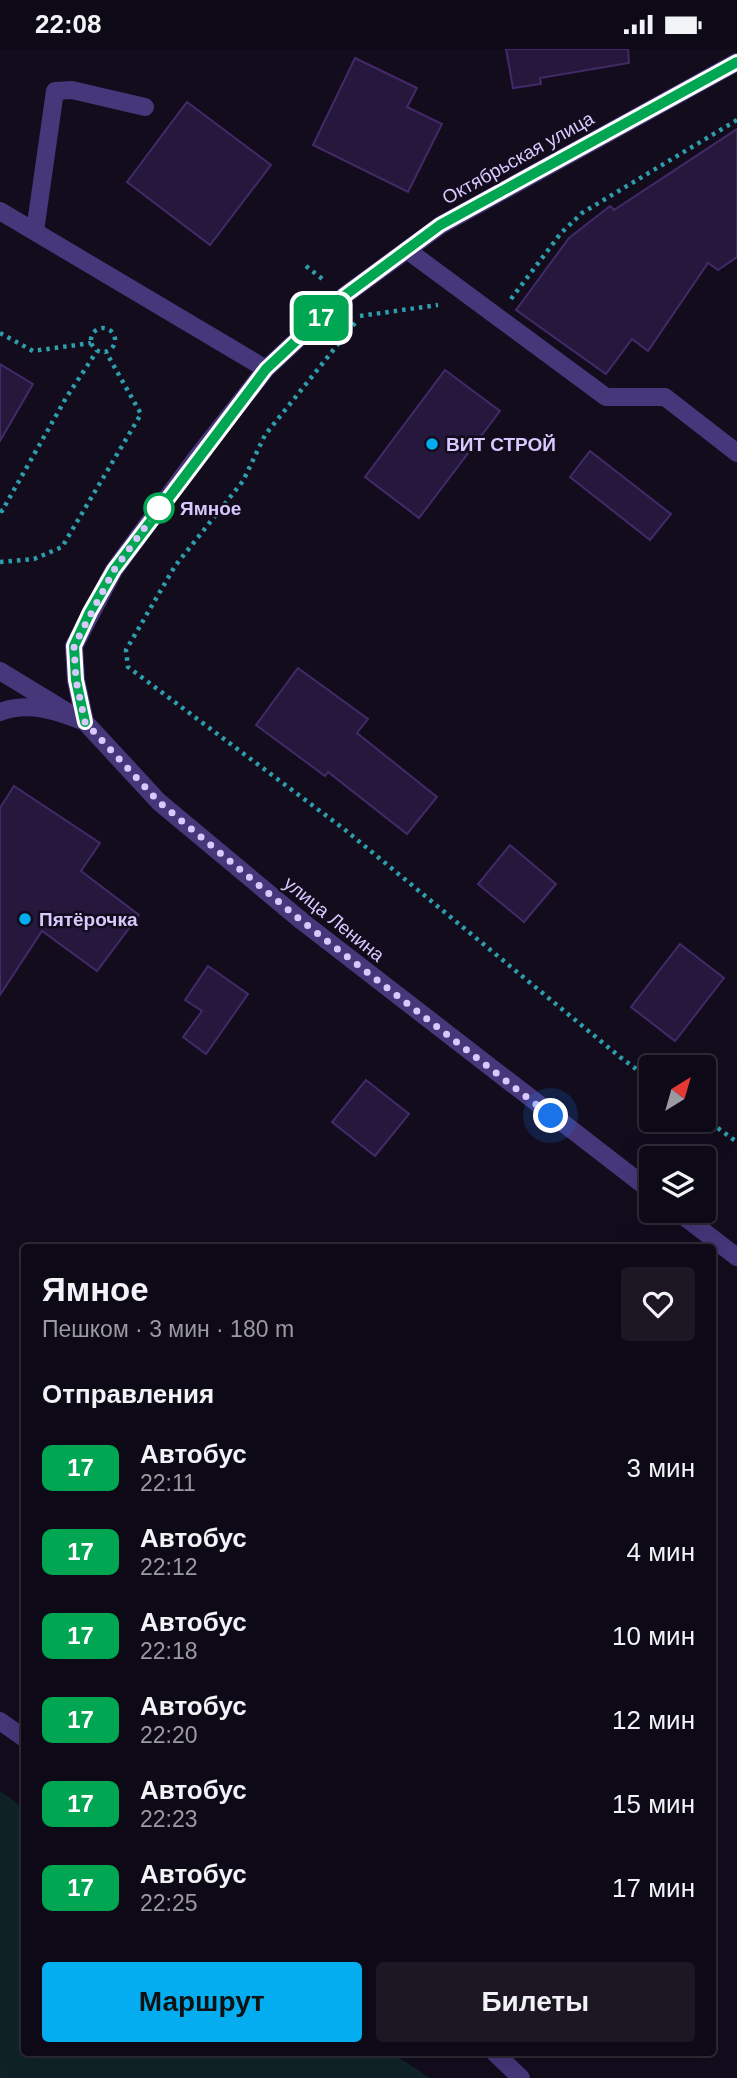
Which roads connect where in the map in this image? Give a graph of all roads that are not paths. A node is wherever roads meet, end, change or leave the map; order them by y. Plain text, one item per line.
1 (737, 62) edge
2 (145, 107) dead end
3 (0, 211) edge
4 (35, 231) junction
5 (407, 250) junction
6 (266, 369) junction
7 (737, 453) edge
8 (0, 671) edge
9 (0, 712) edge
10 (85, 722) junction
11 (639, 1183) edge
12 (693, 1223) edge
13 (737, 1257) edge
14 (0, 1721) edge
15 (21, 1736) edge
16 (498, 2056) edge
17 (521, 2078) edge

1 - 5 street, Октябрьская улица
2 - 4 street
3 - 4 street
4 - 6 street
5 - 6 street, Октябрьская улица
5 - 7 street
6 - 10 street, Октябрьская улица
8 - 10 street, улица Ленина
9 - 10 street
10 - 11 street, улица Ленина
12 - 13 street
14 - 15 street
16 - 17 street

